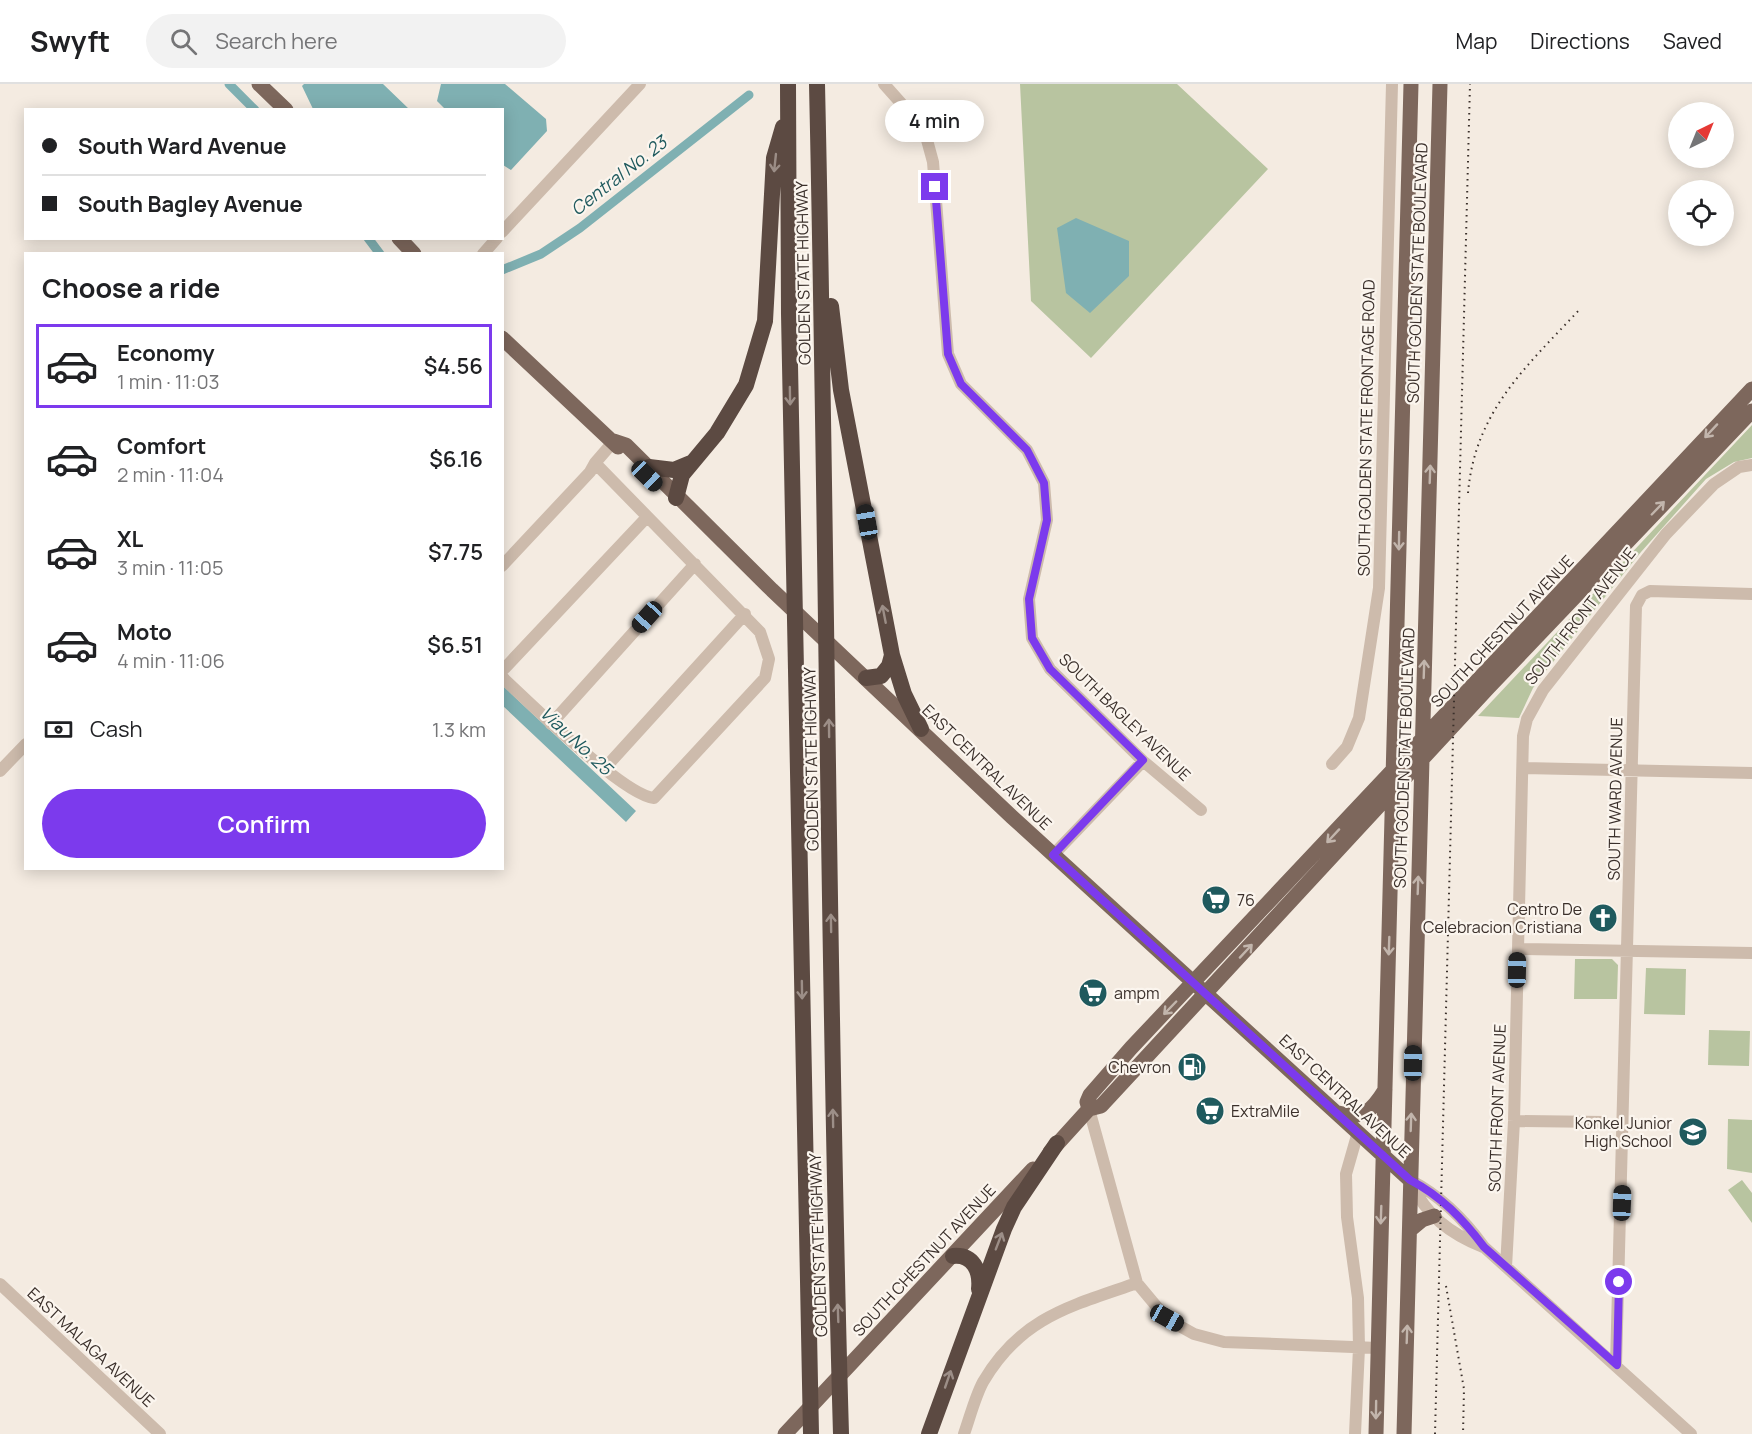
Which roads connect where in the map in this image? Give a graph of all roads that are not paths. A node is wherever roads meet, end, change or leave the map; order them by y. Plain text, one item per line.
1 (259, 84) edge
2 (639, 84) edge
3 (788, 84) edge
4 (818, 84) edge
5 (884, 84) edge
6 (1392, 84) edge
7 (1411, 84) edge
8 (1440, 84) edge
9 (788, 106) junction
10 (284, 108) edge
11 (820, 220) junction
12 (504, 230) edge
13 (401, 240) edge
14 (495, 240) edge
15 (412, 252) edge
16 (485, 252) edge
17 (504, 340) edge
18 (1752, 389) edge
19 (1752, 411) edge
20 (614, 441) junction
21 (595, 463) junction
22 (691, 463) junction
23 (1752, 465) edge
24 (649, 467) junction
25 (676, 498) junction
26 (647, 517) junction
27 (504, 564) edge
28 (695, 564) junction
29 (1752, 594) edge
30 (745, 614) junction
31 (892, 655) junction
32 (504, 669) edge
33 (861, 673) junction
34 (504, 679) edge
35 (551, 724) junction
36 (921, 729) junction
37 (24, 746) edge
38 (1143, 760) junction
39 (1332, 764) dead end
40 (605, 768) junction
41 (1523, 768) junction
42 (0, 771) edge
43 (1632, 771) junction
44 (1752, 774) edge
45 (1201, 810) dead end
46 (1053, 855) junction
47 (1518, 949) junction
48 (1628, 951) junction
49 (1752, 953) edge
50 (1194, 983) junction
51 (1206, 994) junction
52 (1385, 1090) junction
53 (1089, 1109) junction
54 (1336, 1113) junction
55 (1514, 1121) junction
56 (1604, 1122) dead end
57 (1358, 1132) junction
58 (1057, 1143) junction
59 (1384, 1157) junction
60 (1410, 1180) junction
61 (1434, 1216) junction
62 (1410, 1230) junction
63 (1484, 1247) junction
64 (953, 1256) junction
65 (1506, 1267) junction
66 (1137, 1283) junction
67 (0, 1284) edge
68 (978, 1296) junction
69 (1359, 1348) junction
70 (1378, 1348) junction
71 (1617, 1365) junction
72 (160, 1434) edge
73 (785, 1434) edge
74 (811, 1434) edge
75 (841, 1434) edge
76 (929, 1434) edge
77 (964, 1434) edge
78 (1355, 1434) edge
79 (1376, 1434) edge
80 (1404, 1434) edge
81 (1691, 1434) edge

1 - 10 main road
2 - 12 street
3 - 9 highway, GOLDEN STATE HIGHWAY
4 - 11 highway, GOLDEN STATE HIGHWAY
5 - 38 street, SOUTH BAGLEY AVENUE
6 - 39 street, SOUTH GOLDEN STATE FRONTAGE ROAD
7 -> 52 main road, SOUTH GOLDEN STATE BOULEVARD
60 -> 8 main road, SOUTH GOLDEN STATE BOULEVARD
9 -> 22 highway
9 -> 74 highway, GOLDEN STATE HIGHWAY
31 -> 11 highway
75 -> 11 highway, GOLDEN STATE HIGHWAY
13 - 15 main road
14 - 16 street
17 - 20 main road, EAST CENTRAL AVENUE
18 -> 50 main road, SOUTH CHESTNUT AVENUE
51 -> 19 main road, SOUTH CHESTNUT AVENUE
20 - 21 street
20 - 24 main road, EAST CENTRAL AVENUE
20 - 25 main road, EAST CENTRAL AVENUE
21 - 26 street
21 - 27 street
22 - 24 highway
22 - 25 highway
23 - 41 street, SOUTH FRONT AVENUE
24 - 25 main road, EAST CENTRAL AVENUE
25 - 33 main road, EAST CENTRAL AVENUE
26 - 28 street
26 - 32 street
28 - 30 street
28 - 35 street
29 - 43 street, SOUTH WARD AVENUE
30 - 40 street
30 - 40 street
31 - 33 highway
31 - 36 highway
33 - 36 main road, EAST CENTRAL AVENUE
34 - 35 street
35 - 40 street
36 - 46 main road, EAST CENTRAL AVENUE
37 - 42 street
38 - 45 street, SOUTH BAGLEY AVENUE
38 - 46 street
41 - 43 street
41 - 47 street, SOUTH FRONT AVENUE
43 - 44 street
43 - 48 street, SOUTH WARD AVENUE
46 - 50 main road, EAST CENTRAL AVENUE
47 - 48 street
47 - 55 street, SOUTH FRONT AVENUE
48 - 49 street
48 - 71 street, SOUTH WARD AVENUE
50 - 51 main road, EAST CENTRAL AVENUE
50 -> 53 main road, SOUTH CHESTNUT AVENUE
51 - 53 main road, SOUTH CHESTNUT AVENUE
51 - 54 main road, EAST CENTRAL AVENUE
52 - 54 main road
52 - 59 main road, SOUTH GOLDEN STATE BOULEVARD
53 - 58 main road, SOUTH CHESTNUT AVENUE
53 - 66 street
54 - 57 main road, EAST CENTRAL AVENUE
55 - 56 street
55 - 65 street, SOUTH FRONT AVENUE
57 - 59 main road, EAST CENTRAL AVENUE
57 - 69 street
58 - 64 main road, SOUTH CHESTNUT AVENUE
68 -> 58 highway
59 - 60 main road, EAST CENTRAL AVENUE
59 -> 70 main road, SOUTH GOLDEN STATE BOULEVARD
60 - 61 street, EAST CENTRAL AVENUE
60 - 62 main road, SOUTH GOLDEN STATE BOULEVARD
60 - 63 street, EAST CENTRAL AVENUE
61 - 62 main road
61 - 63 street, EAST CENTRAL AVENUE
80 -> 62 main road, SOUTH GOLDEN STATE BOULEVARD
63 - 65 street, EAST CENTRAL AVENUE
64 - 68 highway
64 - 73 main road, SOUTH CHESTNUT AVENUE
65 - 71 street, EAST CENTRAL AVENUE
66 - 69 street
66 - 77 street
67 - 72 street, EAST MALAGA AVENUE
76 -> 68 highway
69 - 70 street
69 - 78 street
70 -> 79 main road, SOUTH GOLDEN STATE BOULEVARD
71 - 81 street, EAST CENTRAL AVENUE

